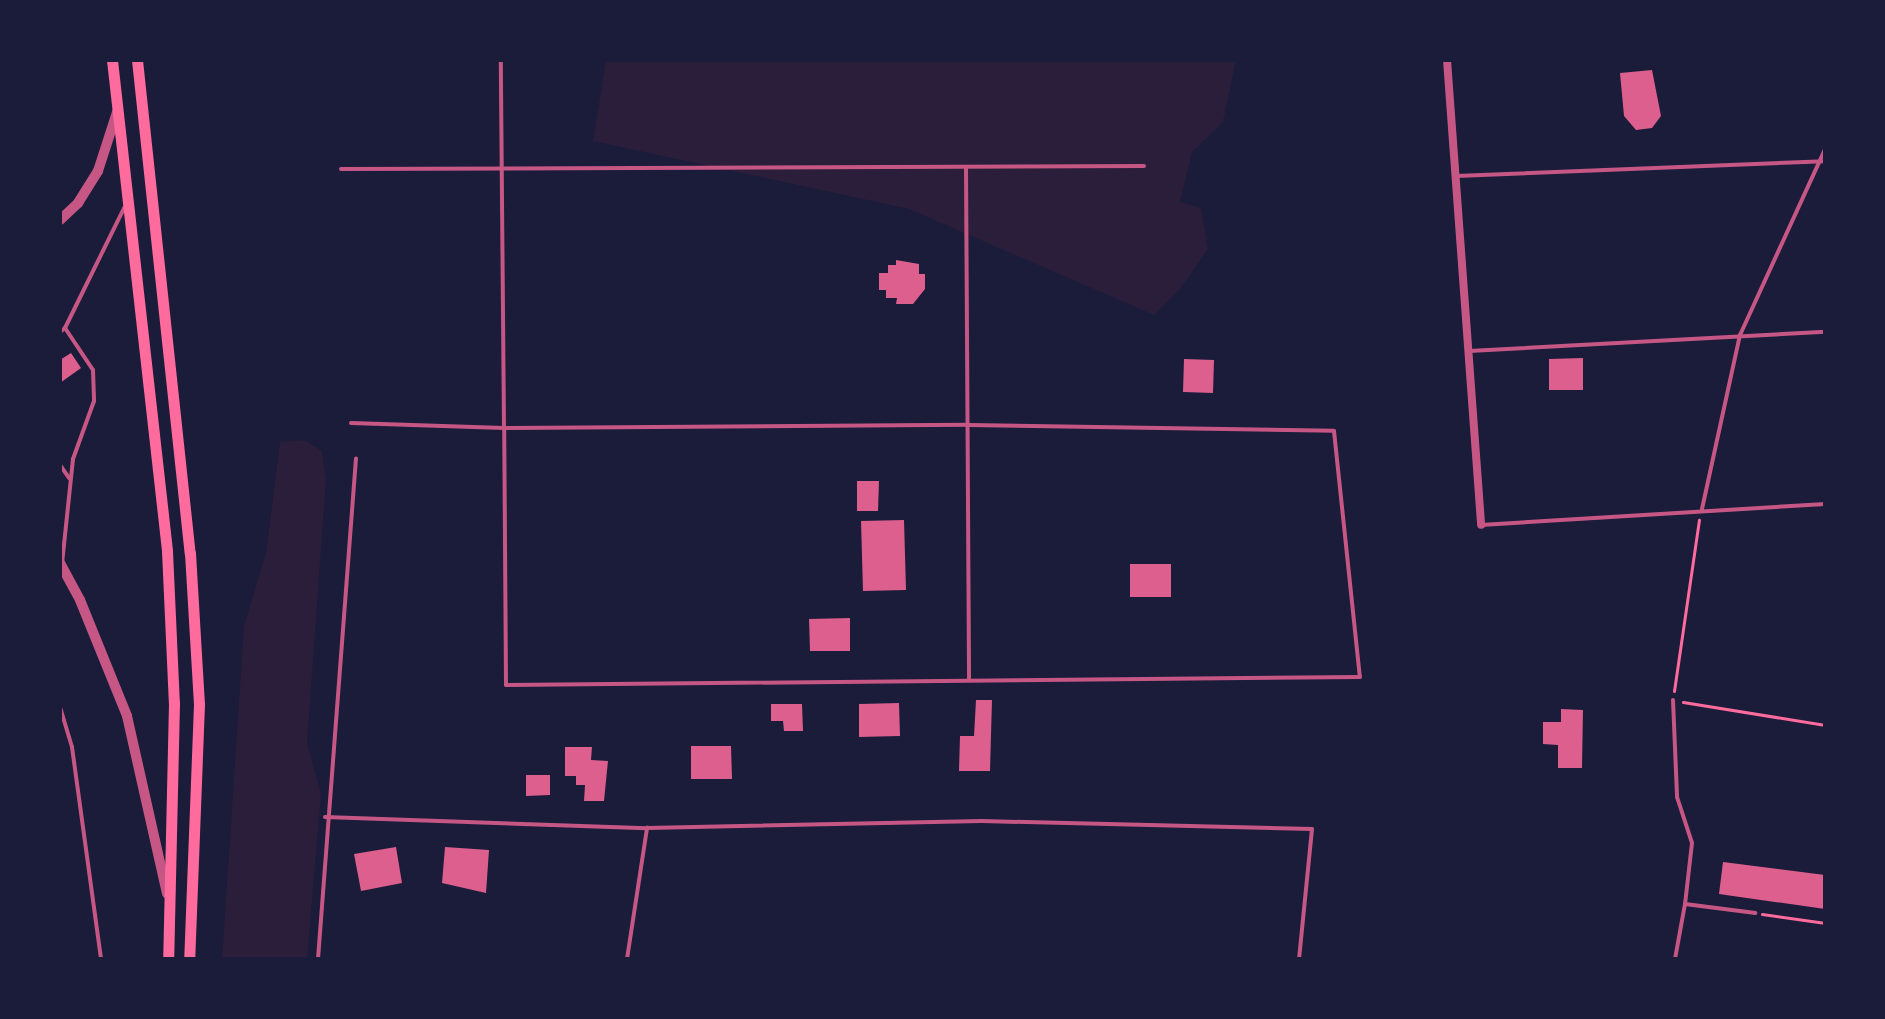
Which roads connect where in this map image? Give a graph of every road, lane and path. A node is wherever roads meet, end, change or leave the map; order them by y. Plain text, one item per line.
1 (112, 60) edge
2 (137, 60) edge
3 (501, 60) edge
4 (1447, 60) edge
5 (118, 111) junction
6 (1825, 149) edge
7 (1825, 161) edge
8 (1818, 162) junction
9 (966, 166) junction
10 (1144, 166) dead end
11 (502, 168) junction
12 (341, 169) dead end
13 (1456, 176) junction
14 (127, 202) junction
15 (60, 220) edge
16 (62, 330) edge
17 (1825, 332) edge
18 (1740, 335) junction
19 (1469, 351) junction
20 (351, 423) dead end
21 (968, 425) junction
22 (504, 428) junction
23 (356, 458) dead end
24 (60, 465) edge
25 (70, 480) junction
26 (1825, 504) edge
27 (1702, 509) junction
28 (1481, 525) joint
29 (61, 565) edge
30 (969, 680) junction
31 (1673, 700) junction
32 (60, 707) edge
33 (1825, 725) edge
34 (325, 817) junction
35 (647, 828) junction
36 (1685, 904) junction
37 (169, 907) junction
38 (1755, 913) joint
39 (1825, 923) edge
40 (101, 959) edge
41 (168, 959) edge
42 (189, 959) edge
43 (318, 959) edge
44 (627, 959) edge
45 (1299, 959) edge
46 (1675, 959) edge

1 - 5 main road
2 - 42 main road
3 - 11 lane
4 - 13 street
5 - 14 main road
5 - 15 street
6 - 8 lane
7 - 8 lane
8 - 13 lane
8 - 18 lane
9 - 10 lane
9 - 11 lane
9 - 21 lane
11 - 12 lane
11 - 22 lane
13 - 19 street
14 - 16 lane
14 - 37 main road
16 - 25 lane
17 - 18 lane
18 - 19 lane
18 - 27 lane
19 - 28 street
20 - 22 lane
21 - 22 lane
21 - 30 lane
21 - 30 lane
22 - 30 lane
23 - 34 lane
24 - 25 lane
25 - 29 lane
26 - 27 lane
27 - 28 lane
27 - 31 path
29 - 37 street
31 - 33 path
31 - 36 lane
32 - 40 lane
34 - 35 lane
34 - 43 lane
35 - 44 lane
35 - 45 lane
36 - 38 lane
36 - 46 lane
37 - 41 main road
38 - 39 path

